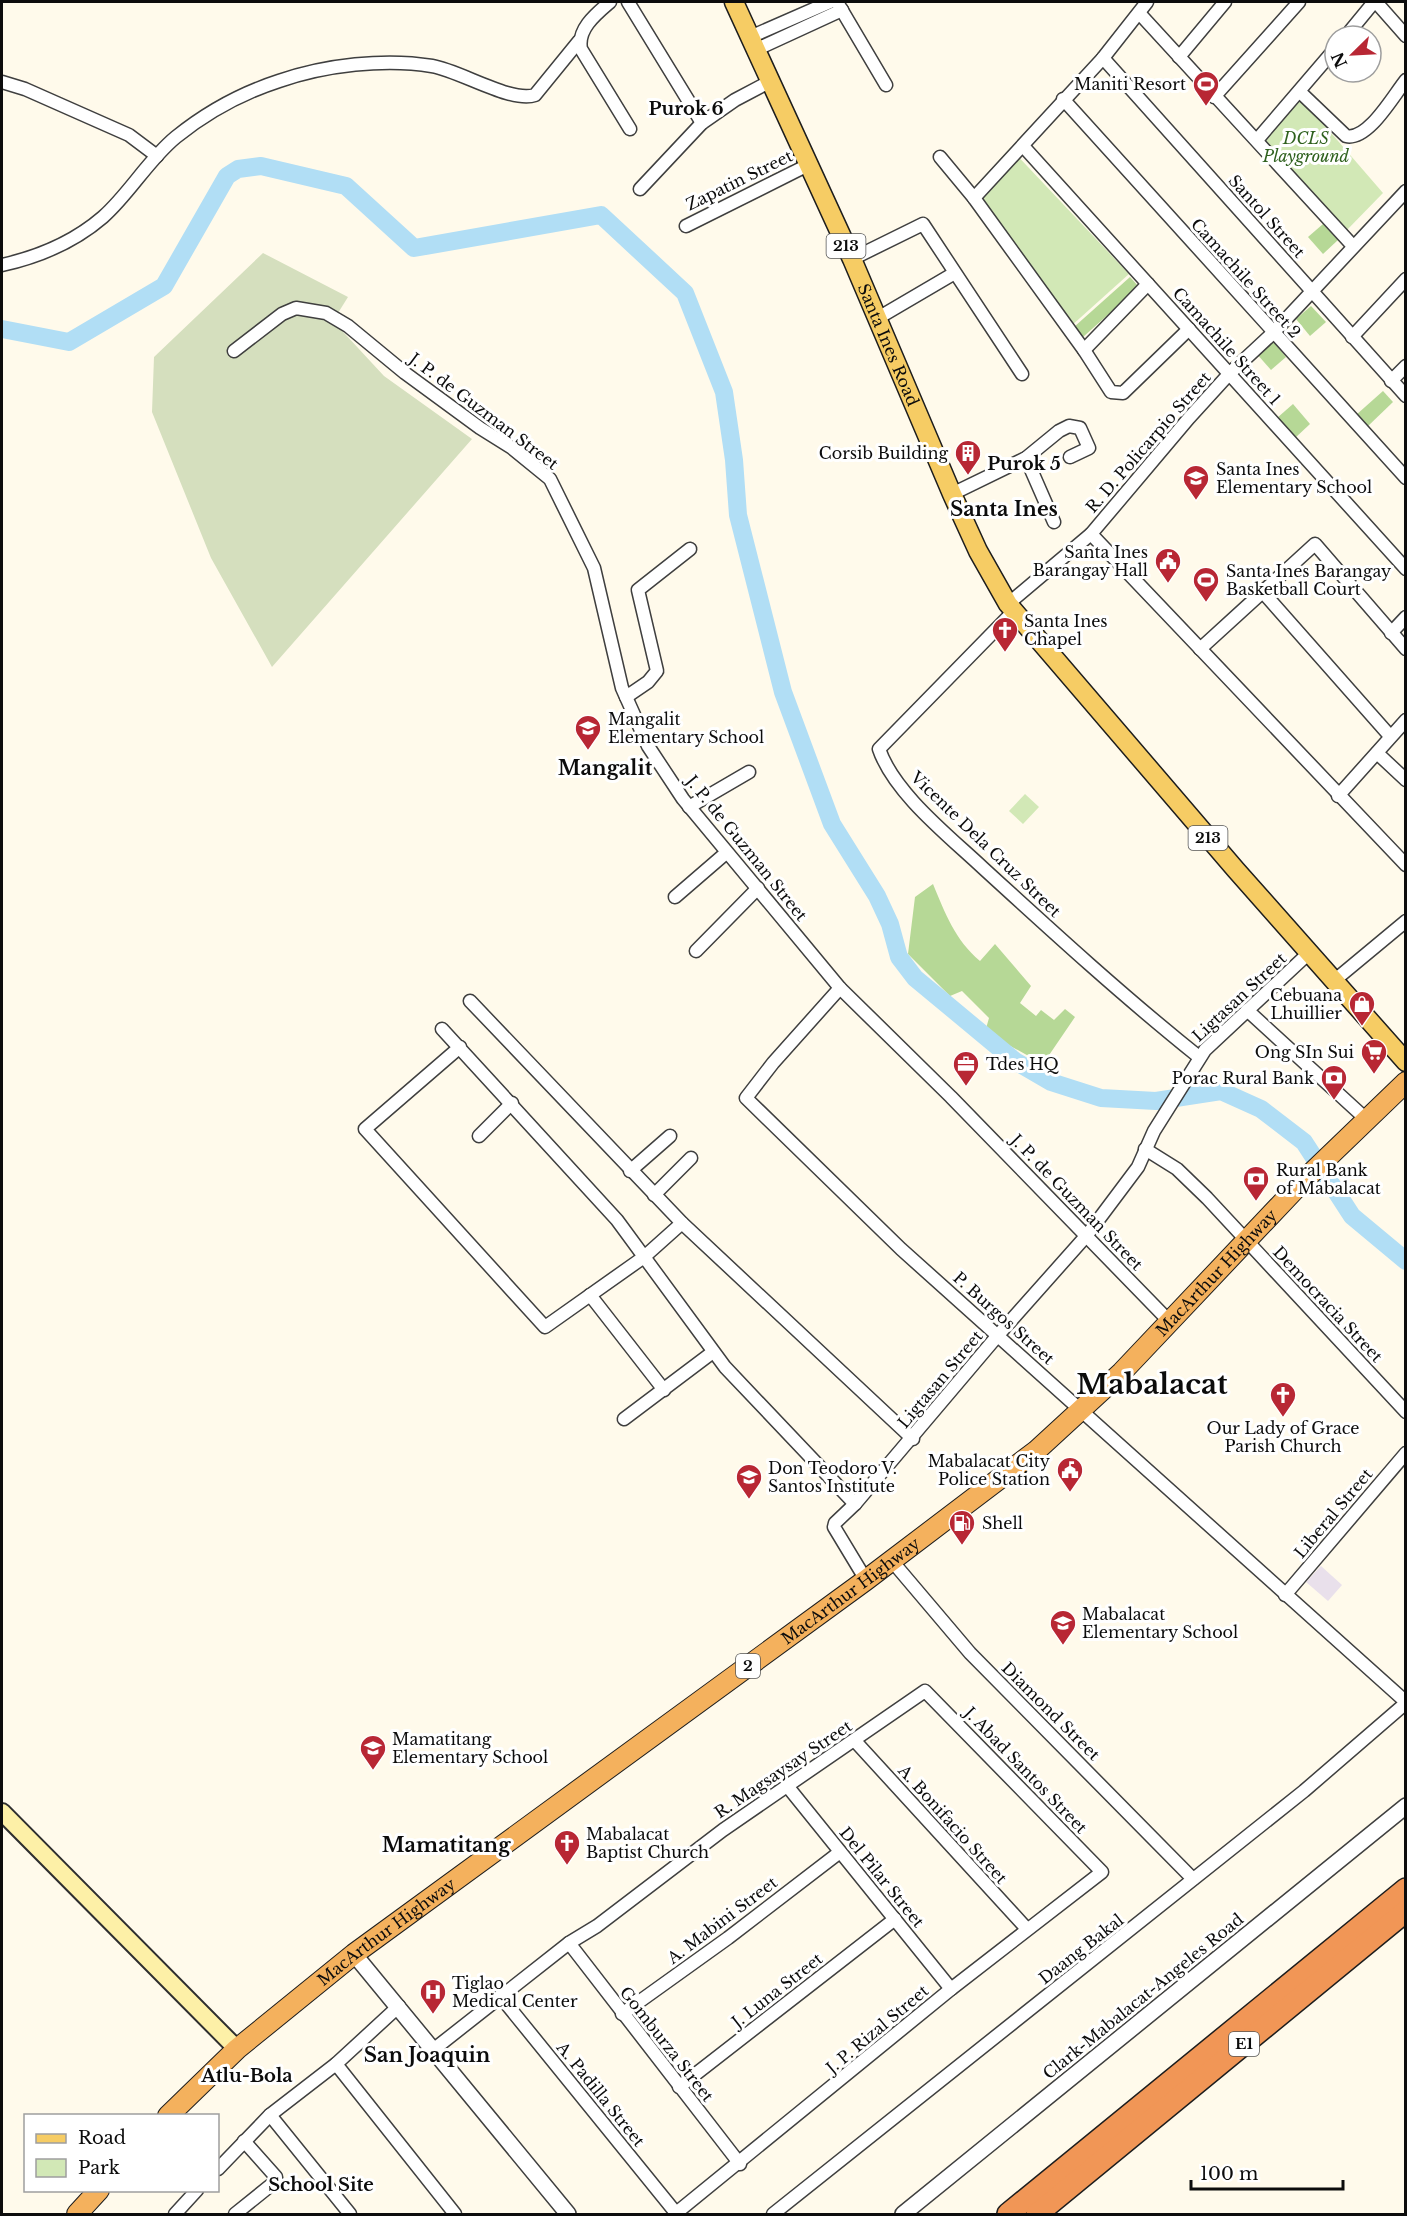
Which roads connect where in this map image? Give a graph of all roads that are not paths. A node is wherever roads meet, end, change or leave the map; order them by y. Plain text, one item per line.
1 (610, 2) edge
2 (627, 2) edge
3 (734, 2) edge
4 (830, 2) edge
5 (1147, 2) edge
6 (1225, 2) edge
7 (1299, 2) edge
8 (1375, 2) edge
9 (840, 6) edge
10 (1140, 14) junction
11 (811, 17) junction
12 (1356, 24) edge
13 (1406, 36) edge
14 (579, 41) junction
15 (753, 44) junction
16 (1179, 57) junction
17 (1103, 58) junction
18 (1323, 64) edge
19 (1406, 80) edge
20 (2, 82) edge
21 (769, 82) junction
22 (886, 85) dead end
23 (1300, 92) junction
24 (1214, 97) junction
25 (1063, 99) junction
26 (702, 123) junction
27 (630, 129) dead end
28 (1257, 140) junction
29 (1023, 146) junction
30 (157, 156) junction
31 (940, 157) dead end
32 (808, 165) junction
33 (640, 189) dead end
34 (1406, 191) edge
35 (974, 198) junction
36 (686, 226) dead end
37 (1353, 246) junction
38 (852, 259) junction
39 (2, 265) edge
40 (953, 274) junction
41 (1406, 279) edge
42 (1148, 284) junction
43 (1311, 291) junction
44 (878, 318) junction
45 (1189, 329) junction
46 (1273, 333) junction
47 (1352, 337) junction
48 (1084, 350) junction
49 (234, 351) dead end
50 (1406, 366) edge
51 (1230, 373) junction
52 (1022, 374) dead end
53 (1391, 381) junction
54 (1406, 396) edge
55 (1070, 457) dead end
56 (1026, 458) junction
57 (1406, 478) edge
58 (952, 494) junction
59 (1054, 522) dead end
60 (1091, 534) junction
61 (690, 549) dead end
62 (1406, 569) edge
63 (1262, 591) junction
64 (1011, 608) junction
65 (1406, 617) edge
66 (1391, 633) junction
67 (1200, 649) junction
68 (1406, 649) edge
69 (626, 697) junction
70 (1406, 720) edge
71 (1390, 736) junction
72 (1377, 753) junction
73 (749, 772) dead end
74 (1406, 780) edge
75 (1338, 796) junction
76 (689, 807) junction
77 (726, 853) junction
78 (1406, 865) edge
79 (758, 888) junction
80 (675, 897) dead end
81 (1406, 921) edge
82 (696, 951) dead end
83 (1310, 952) junction
84 (1335, 980) junction
85 (840, 988) junction
86 (470, 1001) dead end
87 (1247, 1010) junction
88 (442, 1029) dead end
89 (460, 1047) junction
90 (1199, 1057) junction
91 (1406, 1062) edge
92 (1406, 1082) edge
93 (512, 1103) junction
94 (1366, 1119) junction
95 (479, 1136) dead end
96 (670, 1136) dead end
97 (1145, 1149) junction
98 (691, 1158) dead end
99 (630, 1171) junction
100 (654, 1195) junction
101 (682, 1223) junction
102 (1087, 1235) junction
103 (1246, 1240) junction
104 (644, 1257) junction
105 (590, 1295) junction
106 (1169, 1321) junction
107 (999, 1334) junction
108 (713, 1352) junction
109 (664, 1390) junction
110 (1082, 1410) junction
111 (1406, 1412) edge
112 (624, 1419) dead end
113 (913, 1439) junction
114 (1406, 1453) edge
115 (855, 1504) junction
116 (892, 1560) junction
117 (866, 1580) junction
118 (1285, 1595) junction
119 (925, 1691) joint
120 (1406, 1703) edge
121 (855, 1741) junction
122 (788, 1787) junction
123 (1406, 1806) edge
124 (2, 1812) edge
125 (840, 1852) junction
126 (1102, 1872) joint
127 (1193, 1879) junction
128 (1406, 1889) edge
129 (1406, 1911) edge
130 (895, 1919) junction
131 (1027, 1929) junction
132 (569, 1943) junction
133 (354, 1954) junction
134 (951, 1989) junction
135 (500, 1996) junction
136 (399, 2007) junction
137 (622, 2014) junction
138 (237, 2049) junction
139 (433, 2050) junction
140 (336, 2064) junction
141 (679, 2087) junction
142 (169, 2114) edge
143 (270, 2115) junction
144 (244, 2141) junction
145 (740, 2164) junction
146 (219, 2168) edge
147 (97, 2192) edge
148 (195, 2192) edge
149 (77, 2214) edge
150 (175, 2214) edge
151 (235, 2214) edge
152 (350, 2214) edge
153 (456, 2214) edge
154 (568, 2214) edge
155 (676, 2214) edge
156 (773, 2214) edge
157 (903, 2214) edge
158 (1008, 2214) edge
159 (1037, 2214) edge

1 - 14 street
2 - 26 street
3 - 15 main road, Santa Ines Road / 213
4 - 11 street
5 - 10 street
6 - 16 street
7 - 24 street
8 - 12 street
8 - 13 street
9 - 11 street
9 - 22 street
10 - 16 street
10 - 17 street
11 - 15 street
14 - 27 street
14 - 30 street
15 - 21 main road, Santa Ines Road / 213
16 - 24 street
17 - 25 street
17 - 43 street, Santol Street
18 - 23 street
19 - 23 street
20 - 30 street
21 - 26 street
21 - 32 main road, Santa Ines Road / 213
23 - 28 street
24 - 28 street
25 - 29 street
25 - 46 street, Camachile Street 2
26 - 33 street
28 - 37 street
29 - 35 street
29 - 42 street, Camachile Street 1
30 - 39 street
31 - 35 street
32 - 36 street, Zapatin Street
32 - 38 main road, Santa Ines Road / 213
34 - 37 street, R. D. Policarpio Street
35 - 48 street
37 - 43 street, R. D. Policarpio Street
38 - 40 street
38 - 44 main road, Santa Ines Road / 213
40 - 44 street
40 - 52 street
41 - 47 street
42 - 45 street, Camachile Street 1
42 - 48 street
43 - 46 street, R. D. Policarpio Street
43 - 47 street, Santol Street
44 - 58 main road, Santa Ines Road / 213
45 - 48 street
45 - 51 street, Camachile Street 1
46 - 51 street, R. D. Policarpio Street
46 - 57 street, Camachile Street 2
47 - 53 street, Santol Street
49 - 69 street, J. P. de Guzman Street
50 - 53 street
51 - 60 street, R. D. Policarpio Street
51 - 62 street, Camachile Street 1
53 - 54 street, Santol Street
55 - 56 street
56 - 58 street
56 - 59 street
58 - 64 main road, 213
60 - 64 street, R. D. Policarpio Street
60 - 67 street, R. D. Policarpio Street
61 - 69 street
63 - 66 street
63 - 67 street
63 - 71 street
64 - 83 main road, 213
64 - 90 street, Vicente Dela Cruz Street
65 - 66 street
66 - 68 street
67 - 75 street, R. D. Policarpio Street
69 - 76 street, J. P. de Guzman Street
70 - 71 street
71 - 72 street
72 - 74 street
72 - 75 street
73 - 76 street
75 - 78 street, R. D. Policarpio Street
76 - 77 street, J. P. de Guzman Street
77 - 79 street, J. P. de Guzman Street
77 - 80 street
79 - 82 street
79 - 85 street, J. P. de Guzman Street
81 - 84 street
83 - 84 main road, 213
83 - 87 street, Ligtasan Street
84 - 91 main road, 213
85 - 102 street, J. P. de Guzman Street
85 - 107 street, P. Burgos Street
86 - 99 street
87 - 90 street, Ligtasan Street
87 - 94 street
88 - 89 street
89 - 93 street
89 - 105 street
90 - 97 street, Ligtasan Street
92 - 94 highway, MacArthur Highway / 2
93 - 95 street
93 - 104 street
94 - 103 highway, MacArthur Highway / 2
96 - 99 street
97 - 102 street, Ligtasan Street
97 - 103 street, Democracia Street
98 - 100 street
99 - 100 street
100 - 101 street
101 - 104 street
101 - 113 street
102 - 106 street, J. P. de Guzman Street
102 - 107 street, Ligtasan Street
103 - 106 highway, MacArthur Highway / 2
103 - 111 street, Democracia Street
104 - 105 street
104 - 108 street
105 - 109 street
106 - 110 highway, MacArthur Highway / 2
107 - 110 street, P. Burgos Street
107 - 113 street, Ligtasan Street
108 - 109 street
108 - 115 street
109 - 112 street
110 - 116 highway, MacArthur Highway / 2
110 - 118 street, P. Burgos Street
113 - 115 street, Ligtasan Street
114 - 118 street, Liberal Street
115 - 117 street, Ligtasan Street
116 - 117 highway, MacArthur Highway / 2
116 - 127 street, Diamond Street
117 - 133 highway, MacArthur Highway / 2
118 - 120 street, P. Burgos Street
119 - 121 street, R. Magsaysay Street
119 - 126 street, J. Abad Santos Street
120 - 127 street, Daang Bakal
121 - 122 street, R. Magsaysay Street
121 - 131 street, A. Bonifacio Street
122 - 125 street, Del Pilar Street
122 - 132 street, R. Magsaysay Street
123 - 157 street, Clark-Mabalacat-Angeles Road
124 - 138 main road
125 - 130 street, Del Pilar Street
125 - 137 street, A. Mabini Street
126 - 131 street, J. P. Rizal Street
127 - 156 street, Daang Bakal
128 - 158 highway, E1
129 - 159 highway, E1
130 - 134 street, Del Pilar Street
130 - 141 street, J. Luna Street
131 - 134 street, J. P. Rizal Street
132 - 135 street, R. Magsaysay Street
132 - 137 street, Gomburza Street
133 - 136 street
133 - 138 highway, MacArthur Highway / 2
134 - 145 street, J. P. Rizal Street
135 - 139 street, R. Magsaysay Street
135 - 155 street, A. Padilla Street
136 - 139 street
136 - 140 street
137 - 141 street, Gomburza Street
138 - 142 highway, MacArthur Highway / 2
139 - 154 street
140 - 143 street
140 - 153 street
141 - 145 street, Gomburza Street
143 - 144 street
143 - 152 street
144 - 146 street
144 - 151 street
145 - 155 street, J. P. Rizal Street
147 - 149 highway
148 - 150 street

